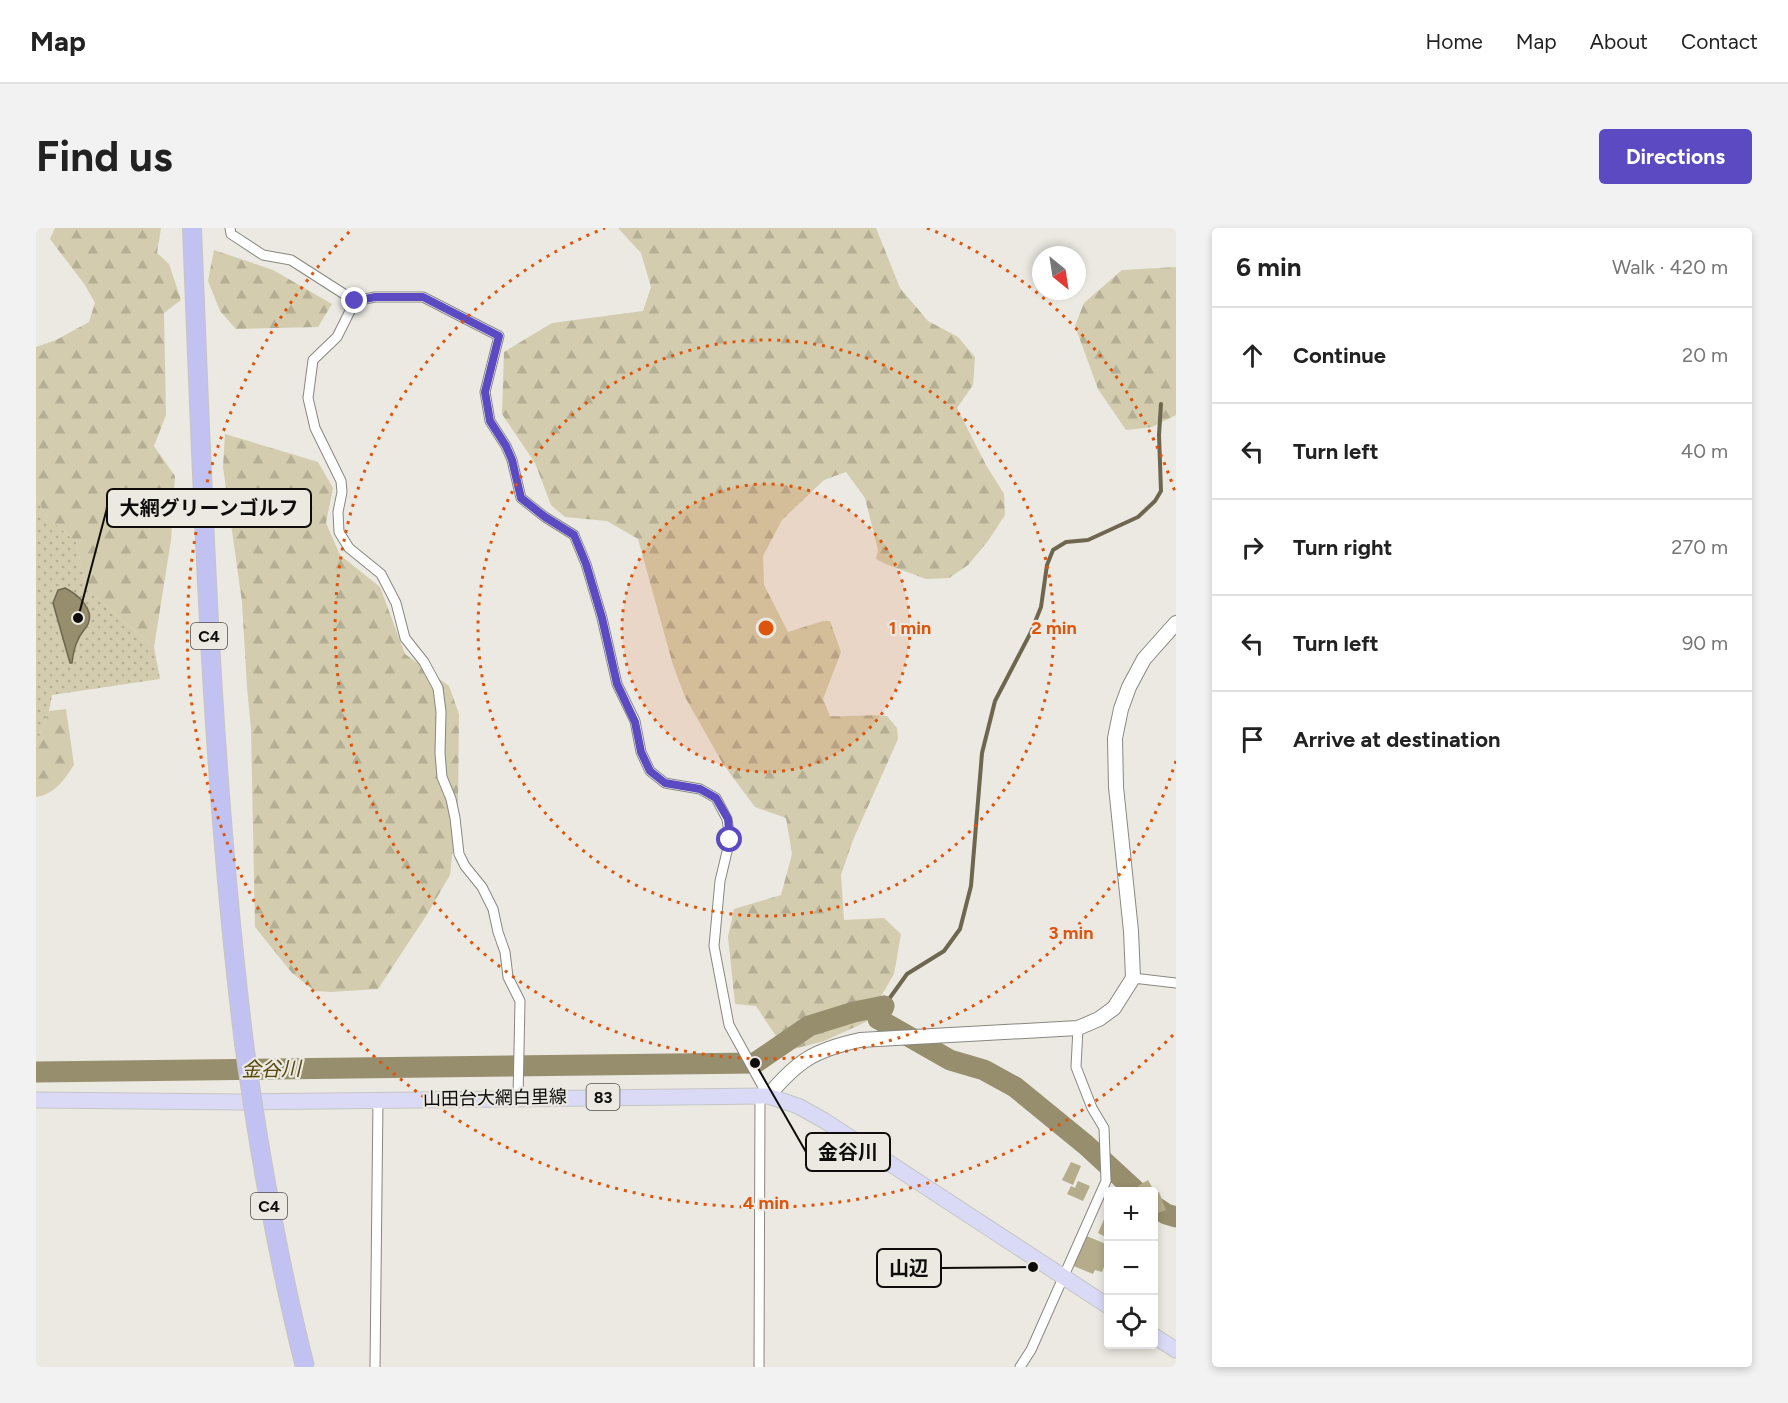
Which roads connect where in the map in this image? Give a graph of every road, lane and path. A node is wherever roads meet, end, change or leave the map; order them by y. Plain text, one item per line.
1 (192, 228) edge
2 (230, 228) edge
3 (355, 301) junction
4 (1176, 623) edge
5 (1133, 978) junction
6 (1176, 983) edge
7 (1078, 1028) junction
8 (764, 1096) junction
9 (518, 1098) junction
10 (36, 1100) edge
11 (378, 1100) junction
12 (1062, 1275) junction
13 (1104, 1303) edge
14 (1158, 1339) edge
15 (1176, 1350) edge
16 (305, 1367) edge
17 (375, 1367) edge
18 (759, 1367) edge
19 (1020, 1367) edge

1 - 16 highway, C4, bridge
2 - 3 street
3 - 8 street
3 - 9 street
4 - 5 street
5 - 6 street
5 - 7 street
7 - 8 street
7 - 12 street
8 - 9 main road, 山田台大網白里線 / 83
8 - 12 main road, 山田台大網白里線 / 83
8 - 18 street
9 - 11 main road, 山田台大網白里線 / 83
10 - 11 main road, 山田台大網白里線 / 83
11 - 17 street
12 - 13 main road, 山田台大網白里線 / 83
12 - 19 street
14 - 15 main road

